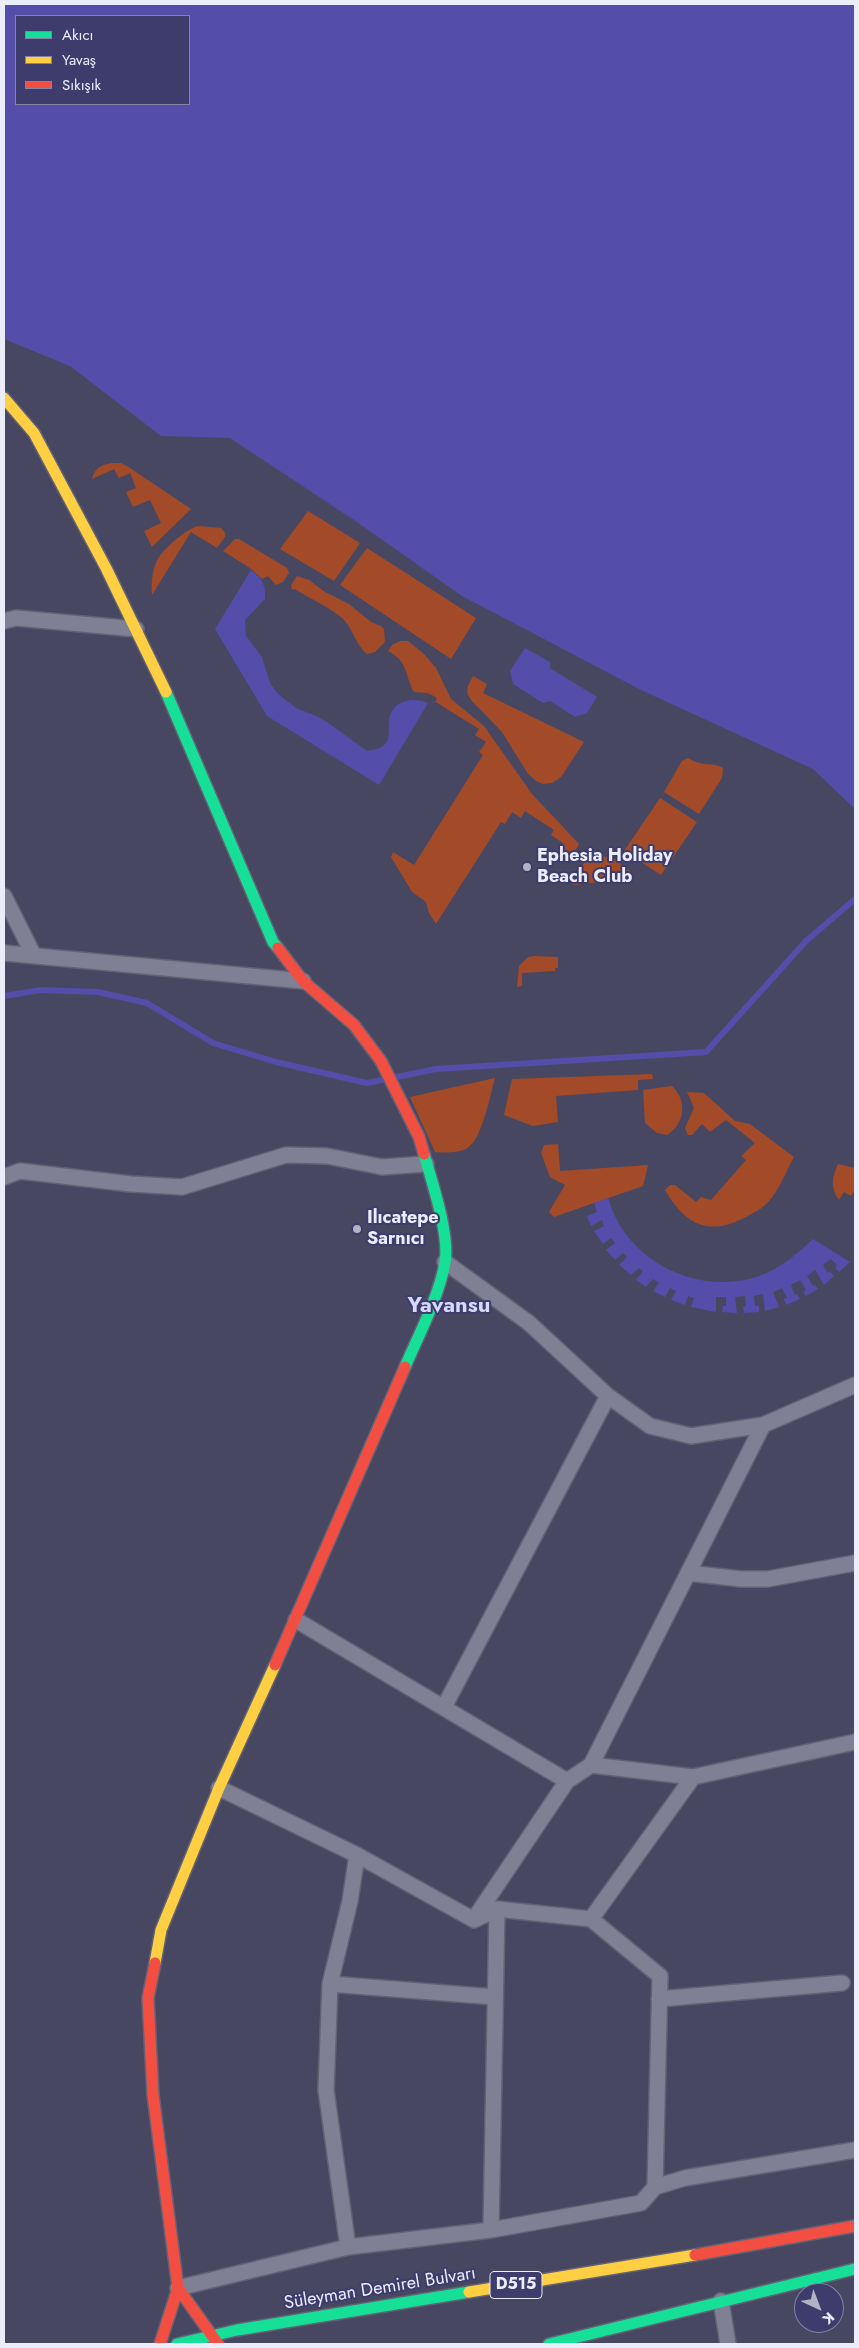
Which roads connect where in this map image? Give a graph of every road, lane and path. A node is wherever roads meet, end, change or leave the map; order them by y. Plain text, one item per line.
1 (4, 398) edge
2 (4, 621) edge
3 (136, 630) junction
4 (4, 896) edge
5 (4, 953) edge
6 (34, 956) junction
7 (303, 981) junction
8 (426, 1164) junction
9 (4, 1178) edge
10 (445, 1262) junction
11 (855, 1385) edge
12 (608, 1396) junction
13 (763, 1425) junction
14 (855, 1563) edge
15 (688, 1573) junction
16 (296, 1620) junction
17 (444, 1707) junction
18 (855, 1742) edge
19 (591, 1765) junction
20 (693, 1777) junction
21 (567, 1781) junction
22 (219, 1788) junction
23 (357, 1855) junction
24 (497, 1909) junction
25 (591, 1919) junction
26 (474, 1920) junction
27 (842, 1983) dead end
28 (330, 1984) junction
29 (495, 1996) junction
30 (659, 1999) junction
31 (855, 2150) edge
32 (655, 2187) junction
33 (855, 2226) edge
34 (491, 2230) junction
35 (348, 2247) junction
36 (855, 2269) edge
37 (178, 2288) junction
38 (721, 2301) junction
39 (216, 2340) edge
40 (160, 2344) edge
41 (177, 2344) edge
42 (549, 2344) edge
43 (728, 2344) edge

1 - 3 main road
2 - 3 street
3 - 7 main road
4 - 6 street
5 - 6 street
6 - 7 street
7 - 8 main road
8 - 9 street
8 - 10 main road
10 - 12 street
10 - 16 main road
11 - 13 street
12 - 13 street
12 - 17 street
13 - 15 street
14 - 15 street
15 - 19 street
16 - 17 street
16 - 22 main road
17 - 21 street
18 - 20 street
19 - 20 street
19 - 21 street
20 - 25 street
21 - 26 street
22 - 23 street
22 - 37 main road
23 - 26 street
23 - 28 street
24 - 25 street
24 - 26 street
24 - 29 street
25 - 30 street
27 - 30 street
28 - 29 street
28 - 35 street
29 - 34 street
30 - 32 street
31 - 32 street
32 - 34 street
33 - 39 main road, Süleyman Demirel Bulvarı / D515
34 - 35 street
35 - 37 street
36 - 38 main road
37 - 39 main road
37 - 40 main road
38 - 42 main road
38 - 43 street
39 - 41 main road, Süleyman Demirel Bulvarı / D515

